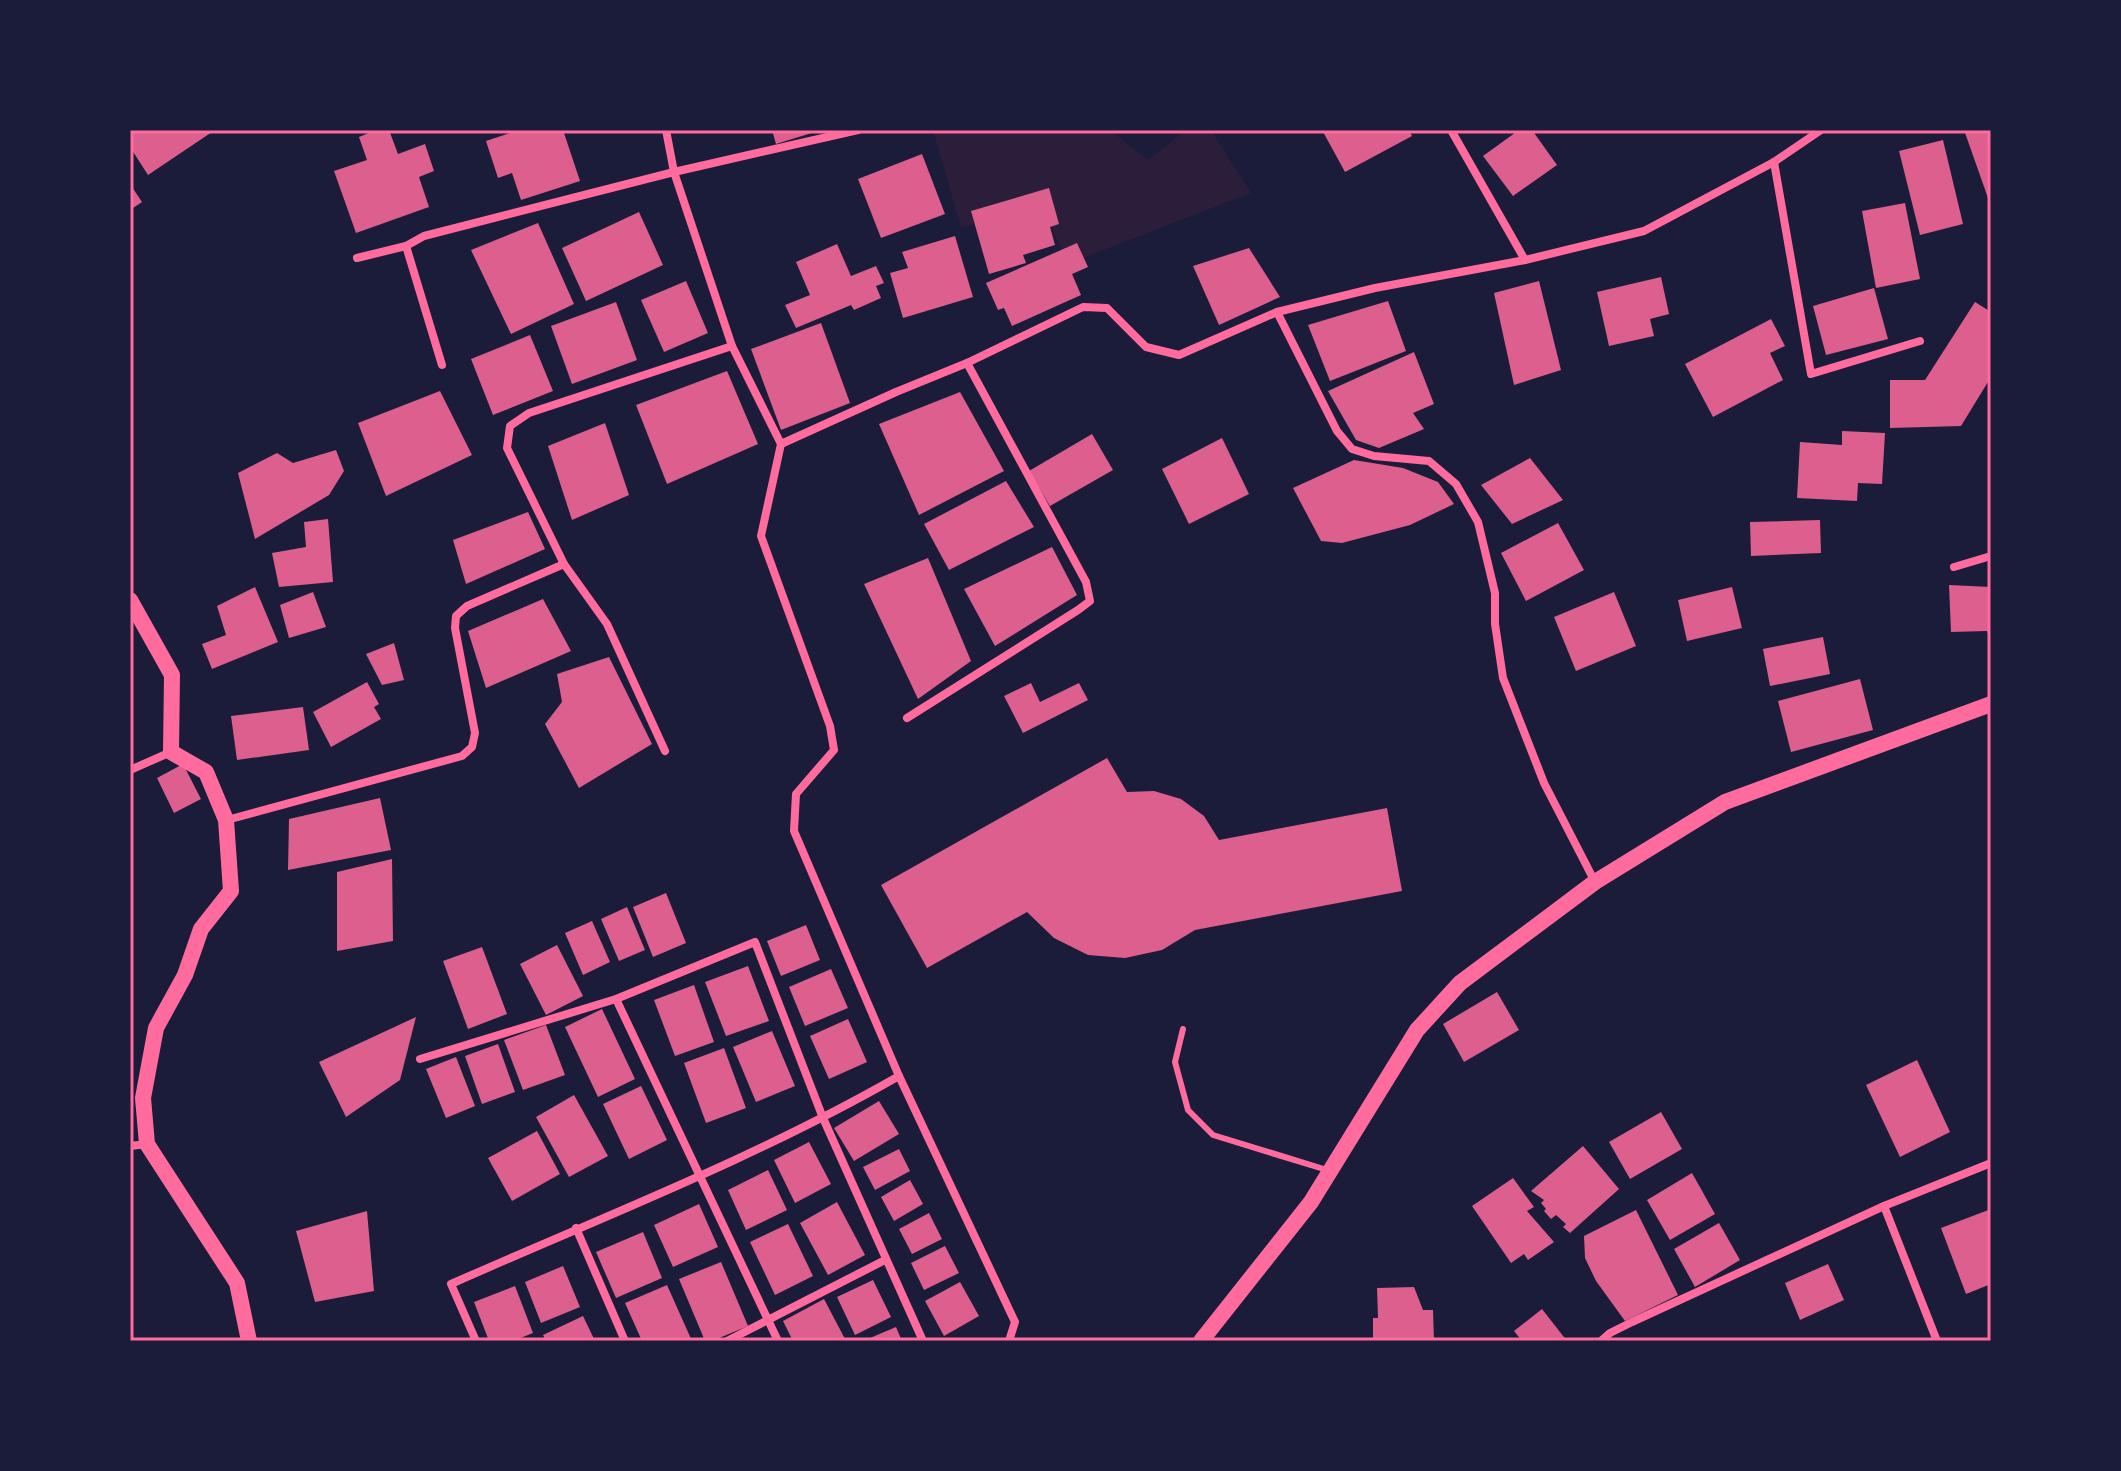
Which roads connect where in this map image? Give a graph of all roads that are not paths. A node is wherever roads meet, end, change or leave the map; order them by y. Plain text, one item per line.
1 (666, 130) edge
2 (858, 130) edge
3 (1451, 130) edge
4 (1821, 130) edge
5 (1774, 162) junction
6 (674, 172) junction
7 (406, 246) junction
8 (357, 258) dead end
9 (1525, 260) junction
10 (1277, 312) junction
11 (1920, 341) dead end
12 (732, 346) junction
13 (967, 363) junction
14 (442, 365) dead end
15 (781, 444) junction
16 (1991, 556) edge
17 (564, 564) junction
18 (1954, 567) dead end
19 (130, 600) edge
20 (1991, 704) edge
21 (907, 718) dead end
22 (665, 751) dead end
23 (171, 752) junction
24 (130, 770) edge
25 (226, 820) junction
26 (1595, 882) junction
27 (616, 999) junction
28 (1183, 1029) dead end
29 (420, 1059) dead end
30 (899, 1076) junction
31 (823, 1118) junction
32 (147, 1144) junction
33 (130, 1146) edge
34 (1991, 1163) edge
35 (1331, 1171) junction
36 (700, 1178) junction
37 (1884, 1206) junction
38 (576, 1228) junction
39 (885, 1260) junction
40 (768, 1321) junction
41 (1611, 1337) edge
42 (249, 1341) edge
43 (476, 1341) edge
44 (625, 1341) edge
45 (727, 1341) edge
46 (778, 1341) edge
47 (923, 1341) edge
48 (1009, 1341) edge
49 (1201, 1341) edge
50 (1601, 1341) edge
51 (1937, 1341) edge

1 - 6 street
2 - 6 street
3 - 9 street
4 - 5 street
5 - 9 street
5 - 11 street
6 - 7 street
6 - 12 street
7 - 8 street
7 - 14 street
9 - 10 street
10 - 13 street
10 - 26 street
12 - 15 street
12 - 17 street
13 - 15 street
13 - 21 street
15 - 30 street
16 - 18 street
17 - 22 street
17 - 25 street
19 - 23 main road
20 - 26 main road
23 - 24 street
23 - 25 main road
25 - 32 main road
26 - 35 main road
27 - 29 street
27 - 31 street
27 - 36 street
28 - 35 lane
30 - 31 street
30 - 48 street
31 - 36 street
31 - 39 street
32 - 33 street
32 - 42 main road
34 - 37 street
35 - 49 main road
36 - 38 street
36 - 40 street
37 - 41 street
37 - 51 street
38 - 43 street
38 - 44 street
39 - 40 street
39 - 47 street
40 - 45 street
40 - 46 street
41 - 50 street

